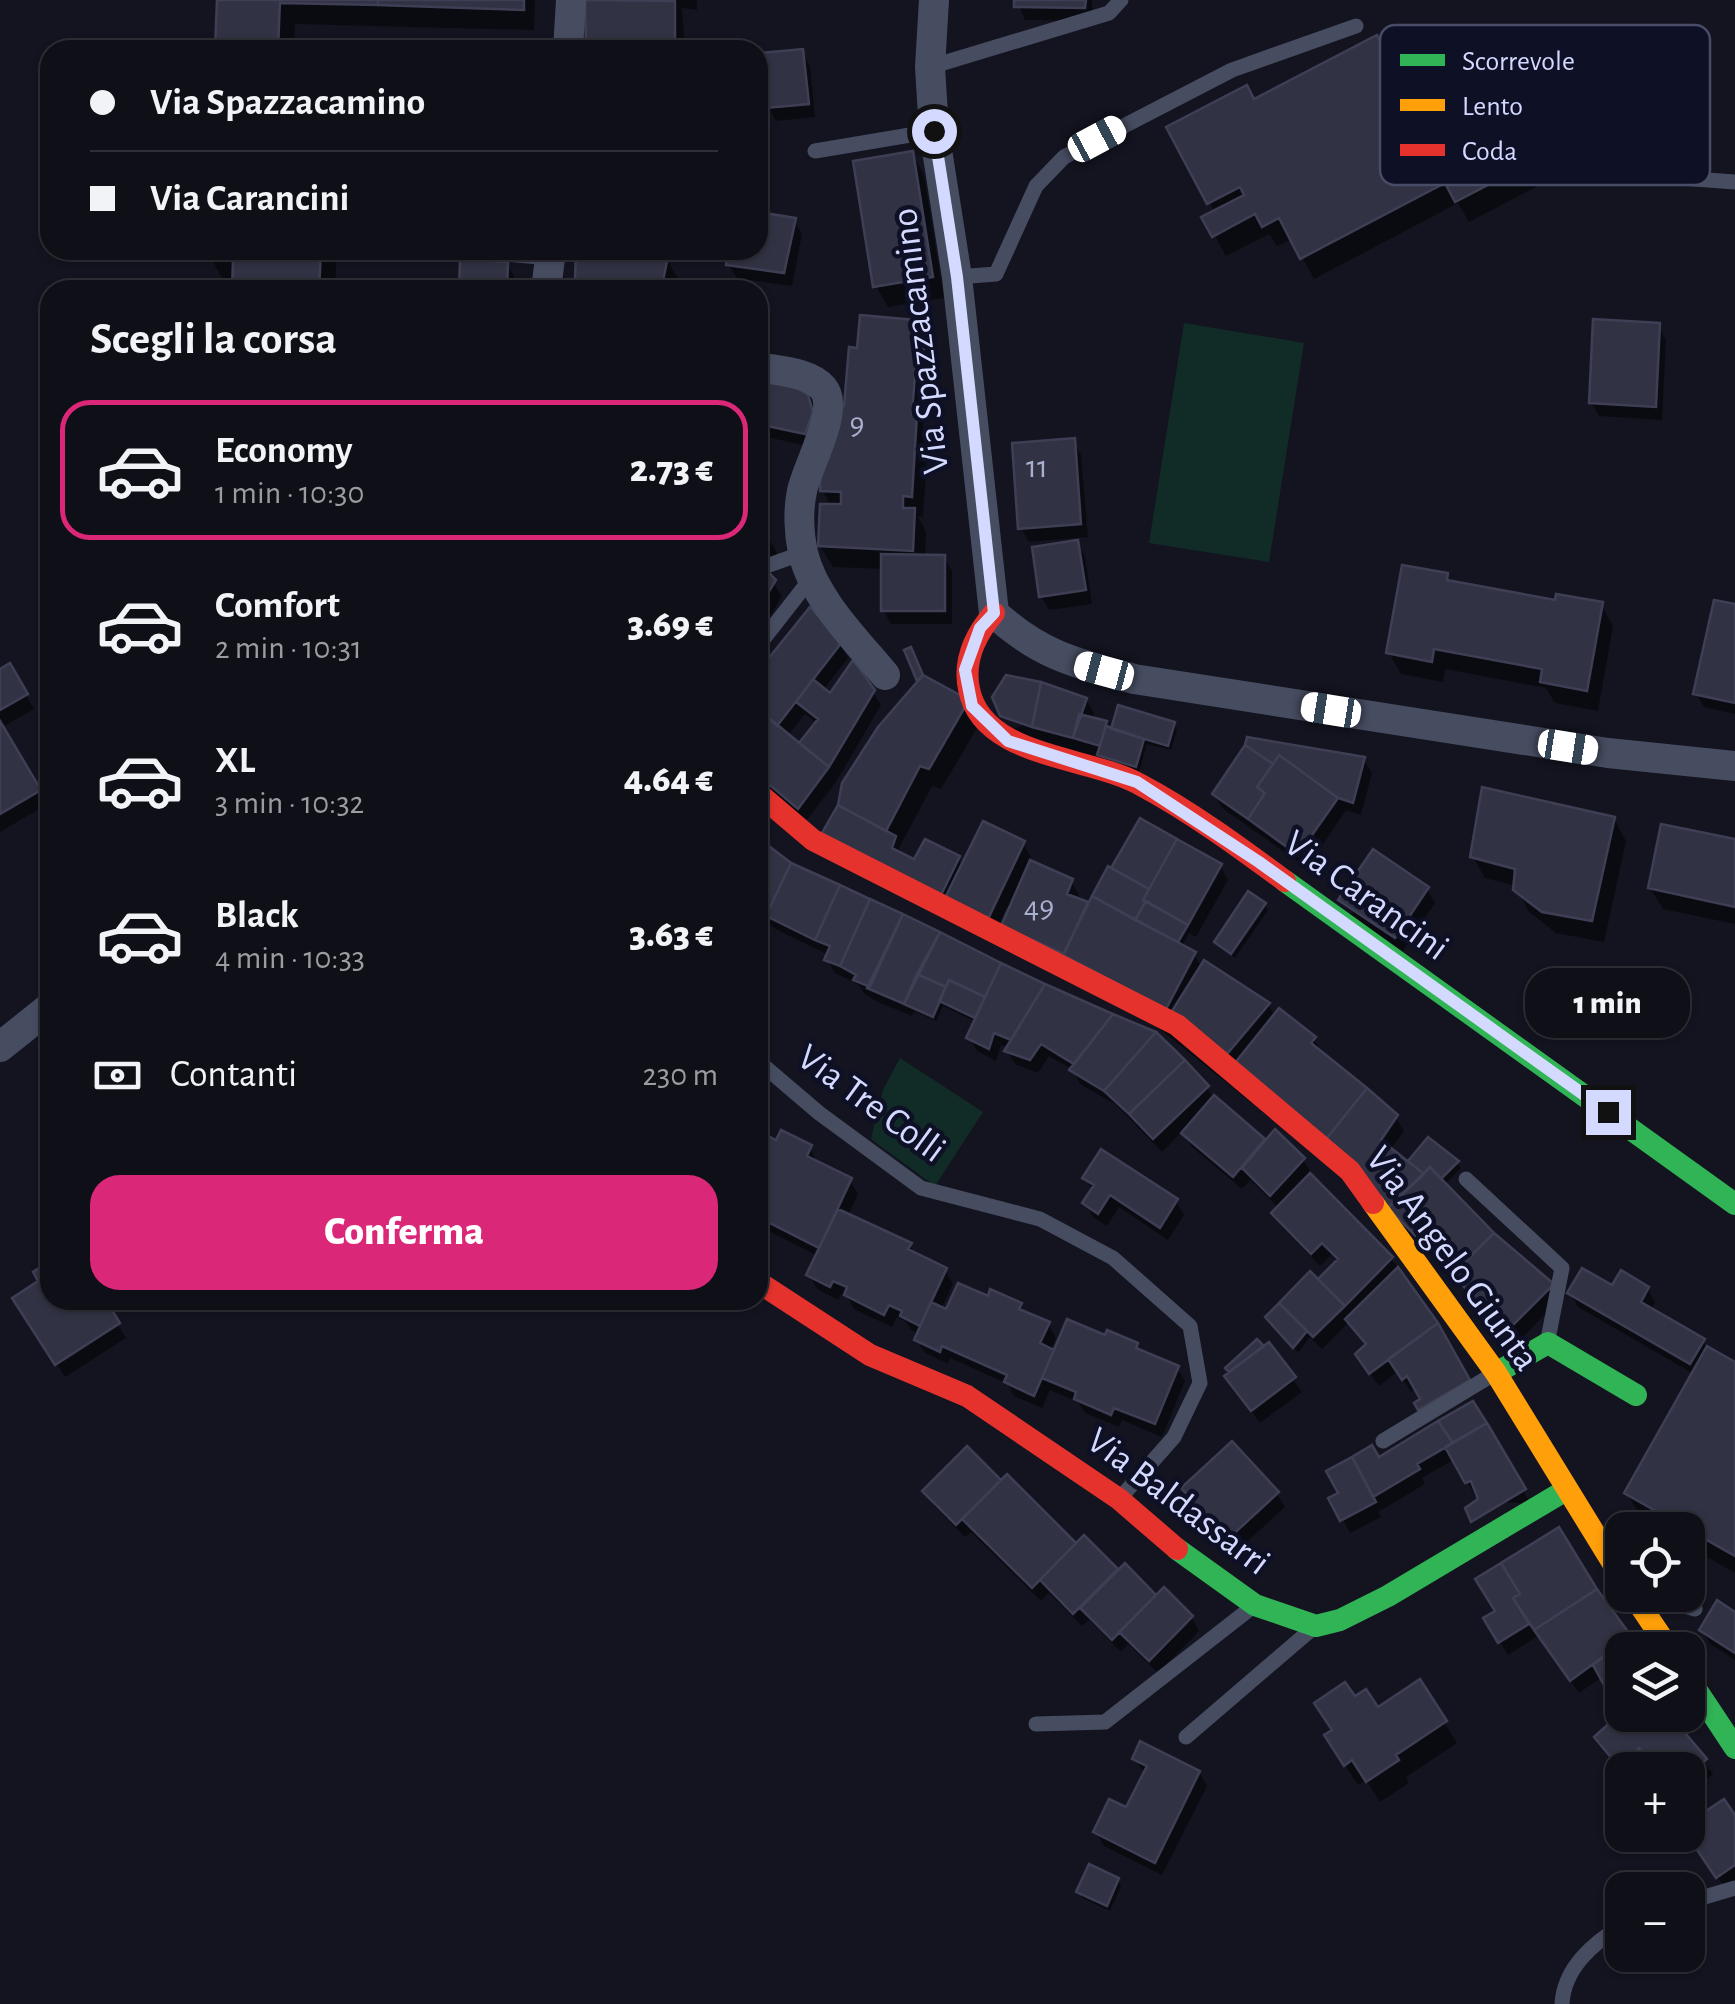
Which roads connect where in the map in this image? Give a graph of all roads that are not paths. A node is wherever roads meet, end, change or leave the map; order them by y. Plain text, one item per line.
1 (571, 0) edge
2 (934, 0) edge
3 (1121, 0) edge
4 (1356, 26) dead end
5 (569, 40) edge
6 (930, 67) junction
7 (934, 131) junction
8 (815, 152) dead end
9 (1710, 180) edge
10 (1735, 182) edge
11 (957, 277) junction
12 (768, 369) edge
13 (808, 565) junction
14 (768, 568) edge
15 (994, 613) junction
16 (768, 631) edge
17 (885, 674) dead end
18 (1735, 766) edge
19 (768, 801) edge
20 (40, 1016) edge
21 (0, 1047) edge
22 (768, 1070) edge
23 (1466, 1179) dead end
24 (1735, 1204) edge
25 (768, 1289) edge
26 (1548, 1342) junction
27 (1496, 1374) junction
28 (1636, 1395) dead end
29 (1383, 1441) dead end
30 (1566, 1490) junction
31 (1119, 1499) junction
32 (1605, 1551) edge
33 (1255, 1605) junction
34 (1316, 1626) junction
35 (1705, 1703) edge
36 (1036, 1724) dead end
37 (1186, 1738) dead end
38 (1735, 1748) edge
39 (1735, 1888) edge
40 (1705, 1897) edge
41 (1605, 1936) edge
42 (1562, 2004) edge

1 - 5 street
2 - 6 street, Via Spazzacamino
3 - 6 lane
4 - 11 lane
6 - 7 street, Via Spazzacamino
7 - 8 lane
7 - 11 street, Via Spazzacamino
9 - 10 lane
11 - 15 street, Via Spazzacamino
12 - 13 street
13 - 14 lane
13 - 16 lane
13 - 17 street
15 - 18 street
15 - 24 street, Via Carancini
19 - 27 street, Via Angelo Giunta
20 - 21 street
22 - 31 lane, Via Tre Colli
23 - 26 lane
25 - 31 street, Via Baldassarri
26 - 27 street
26 - 28 street
27 - 29 lane
27 - 30 street, Via Angelo Giunta
30 - 32 street, Via Angelo Giunta
30 - 34 street
31 - 33 street, Via Baldassarri
33 - 34 street, Via Baldassarri
33 - 36 lane
34 - 37 lane
35 - 38 street
39 - 40 lane
41 - 42 lane

